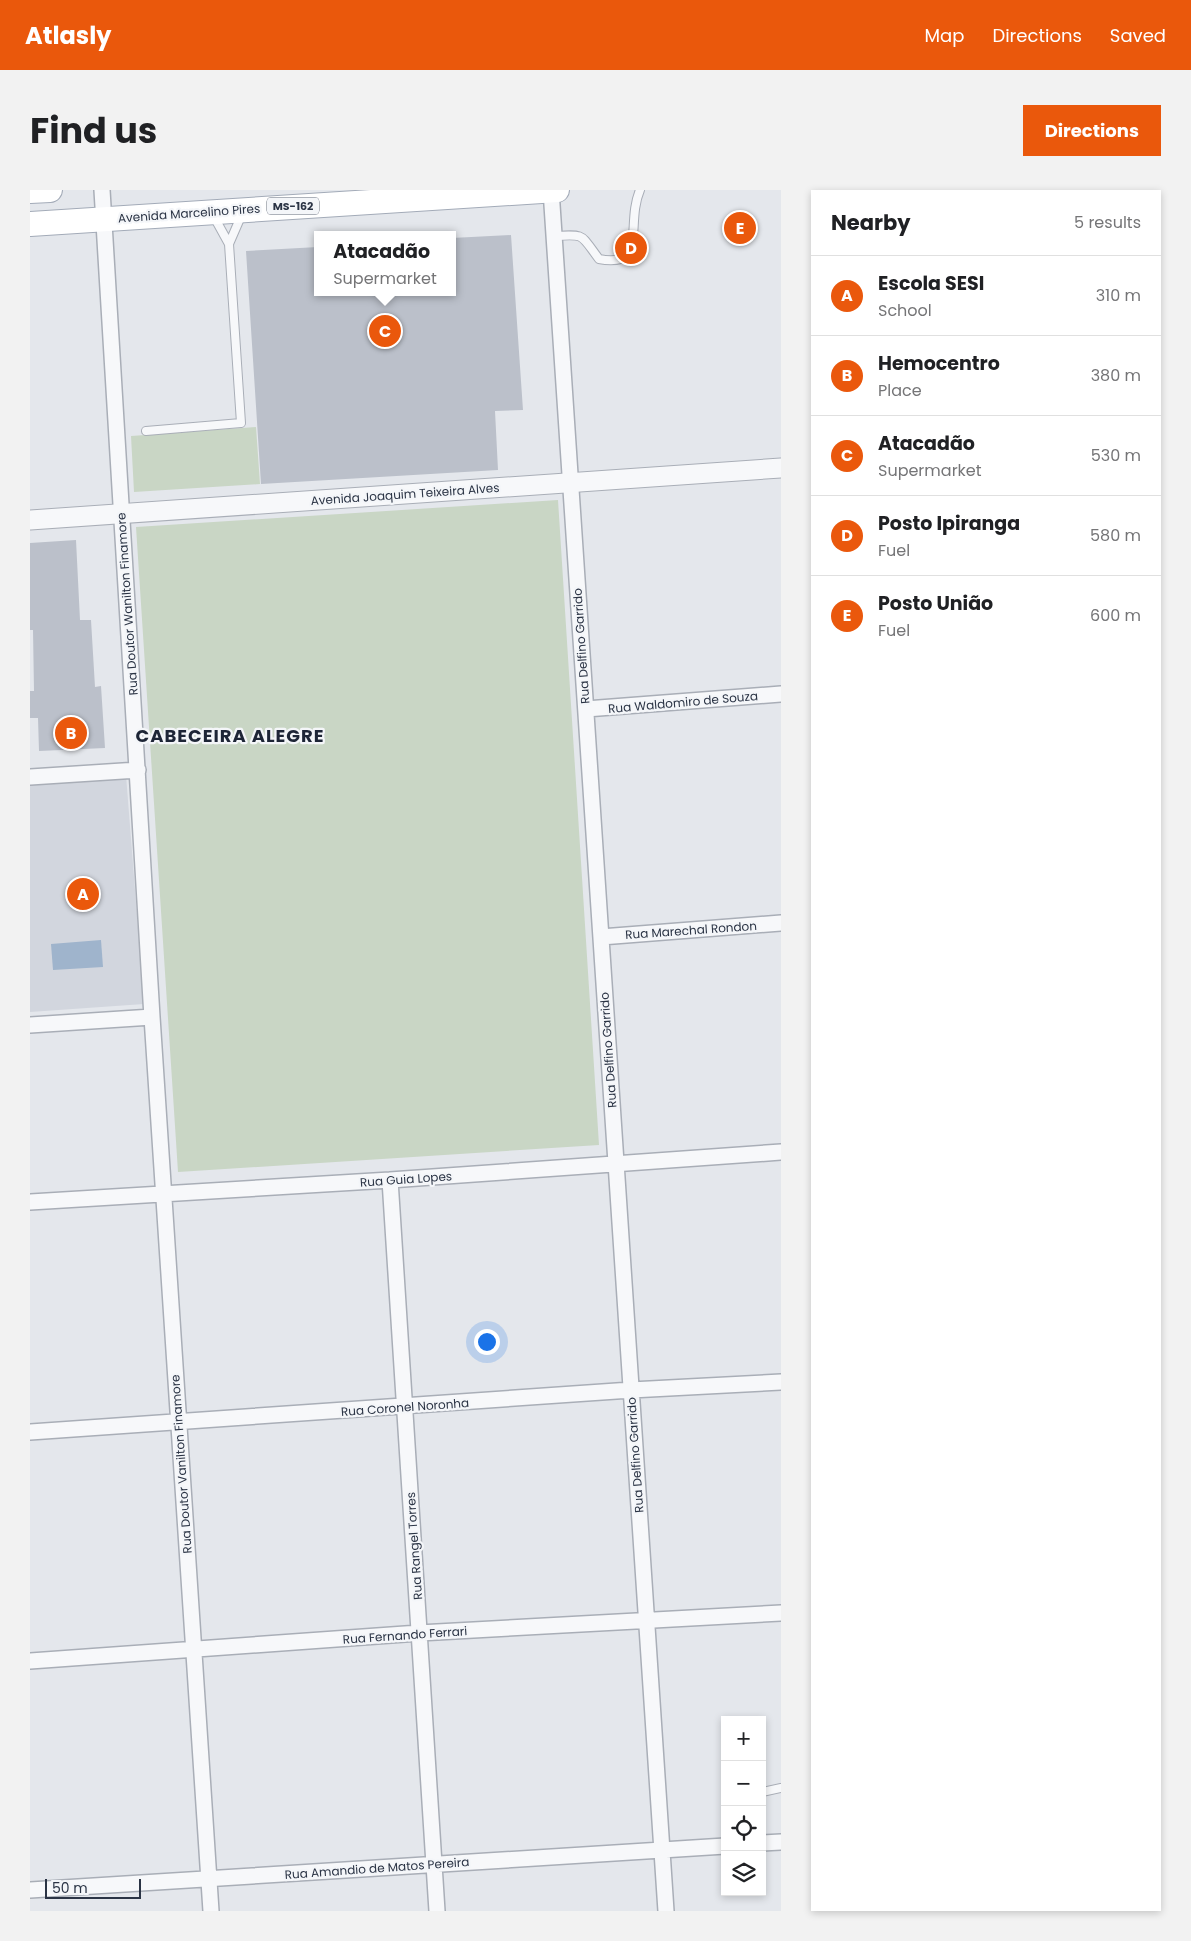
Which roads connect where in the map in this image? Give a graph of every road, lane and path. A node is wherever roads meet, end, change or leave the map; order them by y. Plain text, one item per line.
1 (50, 190) edge
2 (102, 190) edge
3 (551, 190) edge
4 (557, 190) edge
5 (640, 190) edge
6 (30, 191) edge
7 (334, 197) edge
8 (244, 209) junction
9 (210, 211) junction
10 (104, 218) junction
11 (30, 224) edge
12 (554, 236) junction
13 (229, 244) junction
14 (146, 430) dead end
15 (781, 468) edge
16 (570, 482) junction
17 (122, 513) junction
18 (30, 520) edge
19 (781, 694) edge
20 (586, 709) junction
21 (138, 770) junction
22 (30, 777) edge
23 (781, 923) edge
24 (601, 937) junction
25 (152, 1017) junction
26 (30, 1025) edge
27 (781, 1152) edge
28 (616, 1163) junction
29 (390, 1180) junction
30 (164, 1193) junction
31 (30, 1202) edge
32 (781, 1382) edge
33 (631, 1390) junction
34 (405, 1407) junction
35 (178, 1423) junction
36 (30, 1432) edge
37 (781, 1613) edge
38 (647, 1621) junction
39 (419, 1633) junction
40 (193, 1650) junction
41 (30, 1661) edge
42 (781, 1788) edge
43 (766, 1791) edge
44 (781, 1842) edge
45 (766, 1843) edge
46 (721, 1846) edge
47 (662, 1850) junction
48 (434, 1864) junction
49 (210, 1880) junction
50 (30, 1890) edge
51 (211, 1911) edge
52 (437, 1911) edge
53 (666, 1911) edge

1 - 6 main road
2 - 10 street, Rua Doutor Wanilton Finamore
3 - 4 main road, Avenida Marcelino Pires / MS-162
3 - 7 main road, Avenida Marcelino Pires / MS-162
3 - 12 street, Rua Delfino Garrido
5 - 12 lane
7 - 8 main road, Avenida Marcelino Pires / MS-162
8 - 9 main road, Avenida Marcelino Pires / MS-162
8 - 13 lane
9 - 10 main road, Avenida Marcelino Pires / MS-162
9 - 13 lane
10 - 11 main road, Avenida Marcelino Pires / MS-162
10 - 17 street, Rua Doutor Wanilton Finamore
12 - 16 street, Rua Delfino Garrido
13 - 14 lane
15 - 16 street, Avenida Joaquim Teixeira Alves
16 - 17 street, Avenida Joaquim Teixeira Alves
16 - 20 street, Rua Delfino Garrido
17 - 18 street, Avenida Joaquim Teixeira Alves
17 - 21 street, Rua Doutor Wanilton Finamore
19 - 20 street, Rua Waldomiro de Souza
20 - 24 street, Rua Delfino Garrido
21 - 22 street
21 - 25 street, Rua Doutor Wanilton Finamore
23 - 24 street, Rua Marechal Rondon
24 - 28 street, Rua Delfino Garrido
25 - 26 street
25 - 30 street, Rua Doutor Vanilton Finamore
27 - 28 street, Rua Guia Lopes
28 - 29 street, Rua Guia Lopes
28 - 33 street, Rua Delfino Garrido
29 - 30 street, Rua Guia Lopes
29 - 34 street, Rua Rangel Torres
30 - 31 street, Rua Guia Lopes
30 - 35 street, Rua Doutor Vanilton Finamore
32 - 33 street, Rua Coronel Noronha
33 - 34 street, Rua Coronel Noronha
33 - 38 street, Rua Delfino Garrido
34 - 35 street, Rua Coronel Noronha
34 - 39 street, Rua Rangel Torres
35 - 36 street, Rua Coronel Noronha
35 - 40 street, Rua Doutor Vanilton Finamore
37 - 38 street, Rua Fernando Ferrari
38 - 39 street, Rua Fernando Ferrari
38 - 47 street, Rua Delfino Garrido
39 - 40 street, Rua Fernando Ferrari
39 - 48 street, Rua Rangel Torres
40 - 41 street, Rua Fernando Ferrari
40 - 49 street, Rua Doutor Vanilton Finamore
42 - 43 lane
44 - 45 street
46 - 47 street, Rua Amandio de Matos Pereira
47 - 48 street, Rua Amandio de Matos Pereira
47 - 53 street, Rua Delfino Garrido
48 - 49 street, Rua Amandio de Matos Pereira
48 - 52 street, Rua Rangel Torres
49 - 50 street, Rua Amandio de Matos Pereira
49 - 51 street, Rua Doutor Vanilton Finamore

